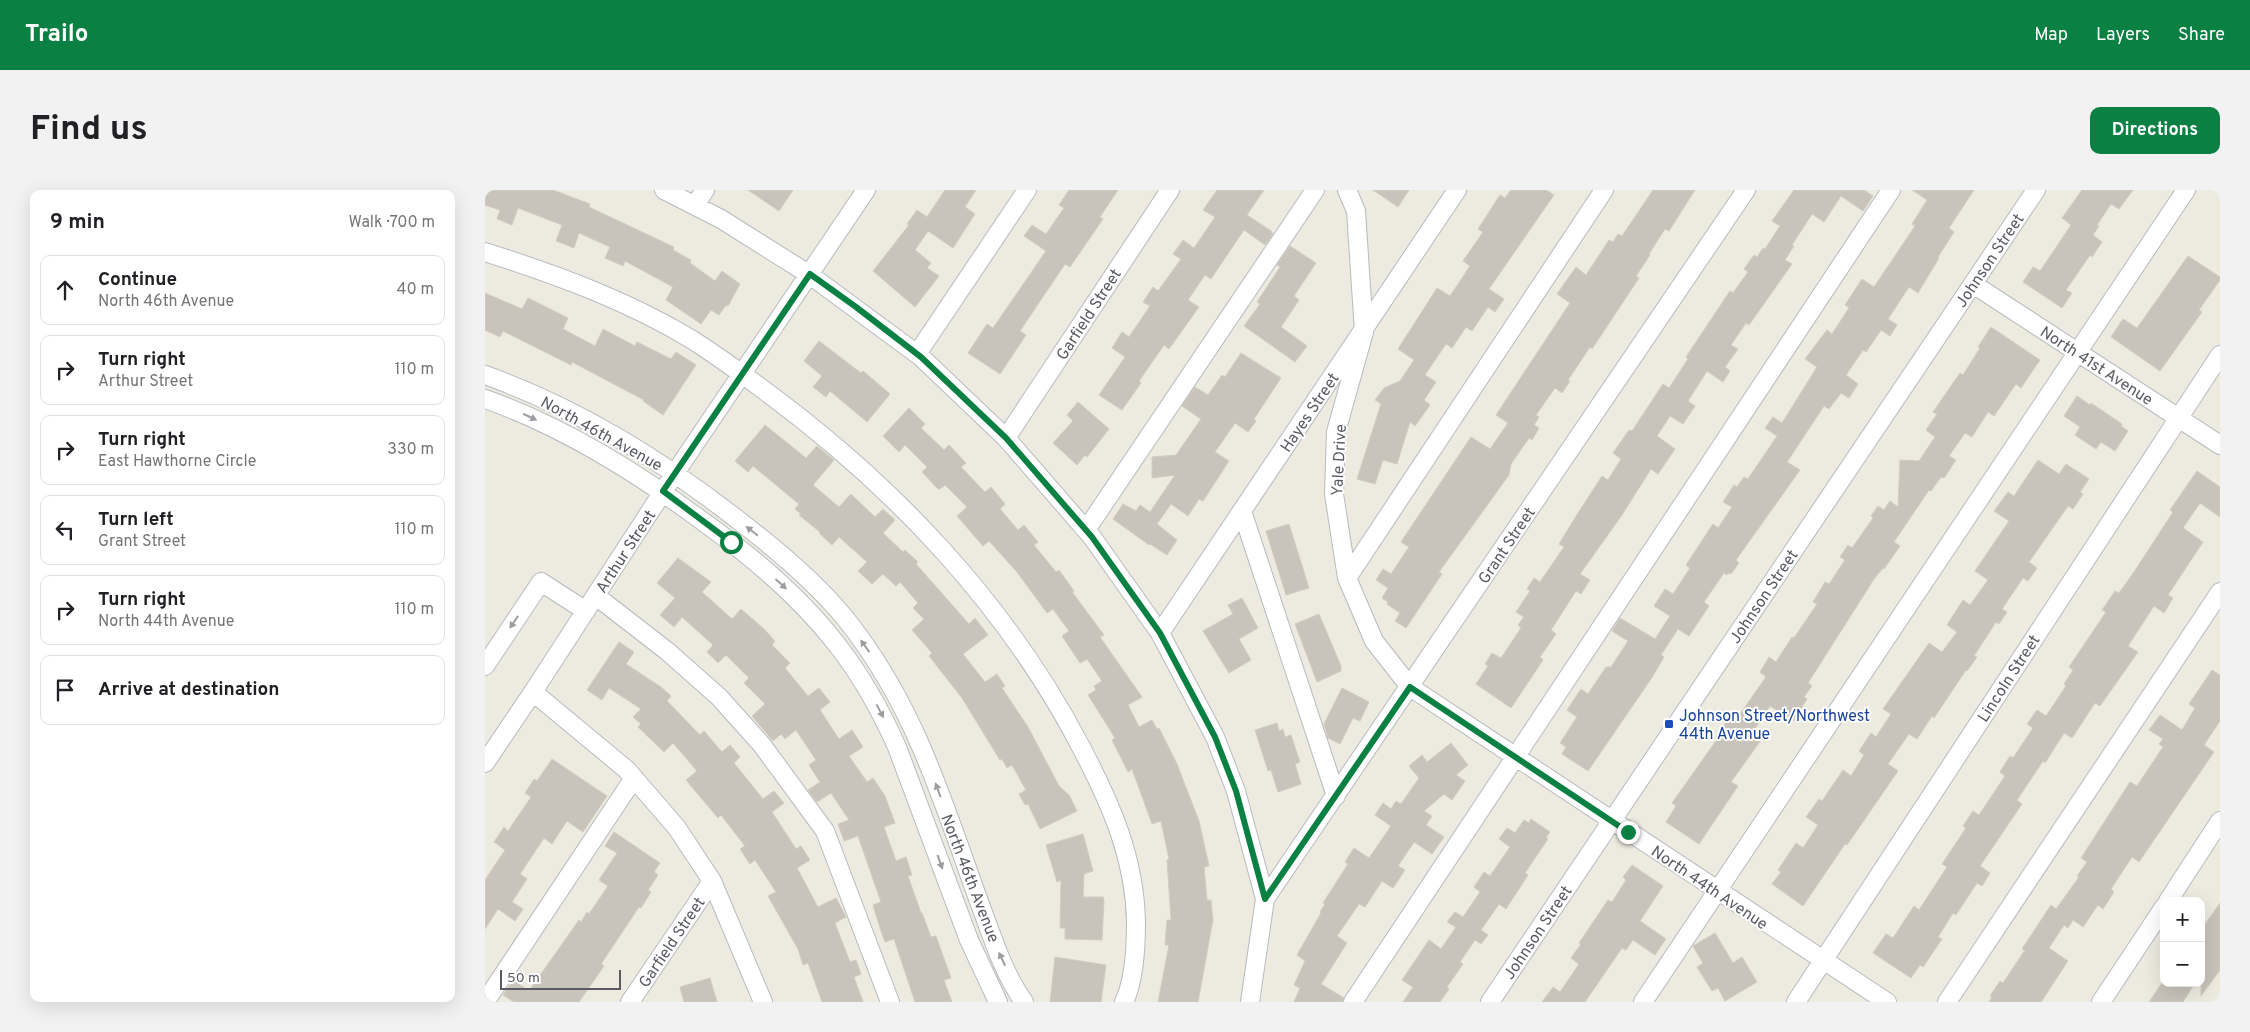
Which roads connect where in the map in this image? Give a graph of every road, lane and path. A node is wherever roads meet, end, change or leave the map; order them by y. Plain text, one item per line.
1 (664, 190) edge
2 (705, 190) edge
3 (866, 190) edge
4 (1027, 190) edge
5 (1169, 190) edge
6 (1315, 190) edge
7 (1347, 190) edge
8 (1457, 190) edge
9 (1604, 190) edge
10 (1746, 190) edge
11 (1891, 190) edge
12 (2036, 190) edge
13 (2186, 190) edge
14 (695, 205) junction
15 (485, 252) edge
16 (810, 274) junction
17 (1973, 284) junction
18 (1364, 332) junction
19 (2077, 352) junction
20 (917, 354) junction
21 (2220, 356) edge
22 (742, 374) junction
23 (485, 375) edge
24 (485, 399) edge
25 (2178, 417) junction
26 (1006, 438) junction
27 (2220, 445) edge
28 (675, 473) junction
29 (663, 491) junction
30 (1242, 511) junction
31 (1086, 530) junction
32 (1347, 578) junction
33 (2220, 592) edge
34 (596, 596) junction
35 (586, 611) junction
36 (1160, 633) junction
37 (485, 666) edge
38 (1410, 687) junction
39 (533, 692) junction
40 (923, 751) junction
41 (1514, 756) junction
42 (902, 760) junction
43 (485, 763) edge
44 (634, 778) junction
45 (1335, 796) junction
46 (1611, 821) junction
47 (2220, 821) edge
48 (712, 881) junction
49 (1717, 891) junction
50 (2171, 897) edge
51 (1265, 899) junction
52 (2160, 913) edge
53 (1823, 962) junction
54 (637, 998) edge
55 (1017, 999) edge
56 (485, 1002) edge
57 (763, 1002) edge
58 (890, 1002) edge
59 (998, 1002) edge
60 (1124, 1002) edge
61 (1250, 1002) edge
62 (1353, 1002) edge
63 (1490, 1002) edge
64 (1643, 1002) edge
65 (1796, 1002) edge
66 (1887, 1002) edge
67 (1947, 1002) edge
68 (2101, 1002) edge

1 - 14 street
2 - 14 street
3 - 16 street, Arthur Street
4 - 20 street
5 - 26 street, Garfield Street
6 - 31 street
7 - 18 street, Yale Drive
8 - 18 street, Hayes Street
9 - 32 street
10 - 38 street, Grant Street
11 - 41 street
12 - 17 street, Johnson Street
13 - 19 street
14 - 16 street
15 - 22 street
16 - 20 street
16 - 22 street, Arthur Street
17 - 19 street, North 41st Avenue
17 - 46 street, Johnson Street
18 - 30 street, Hayes Street
18 - 32 street, Yale Drive
19 - 25 street, North 41st Avenue
19 - 49 street
20 - 26 street
21 - 25 street, Lincoln Street
22 - 28 street, Arthur Street
22 - 60 street
23 - 28 street, North 46th Avenue
24 -> 29 street, North 46th Avenue
25 - 27 street, North 41st Avenue
25 - 53 street, Lincoln Street
26 - 31 street
28 - 29 street, Arthur Street
40 -> 28 street, North 46th Avenue
29 - 34 street, Arthur Street
29 -> 42 street, North 46th Avenue
30 - 36 street, Hayes Street
30 - 45 street
31 - 36 street
32 - 38 street, Yale Drive
33 - 67 street
34 - 35 street, Arthur Street
34 - 58 street
35 -> 37 street
35 - 39 street, Arthur Street
36 - 51 street
38 - 41 street, North 44th Avenue
38 - 45 street, Grant Street
39 - 43 street, Arthur Street
39 - 44 street
40 - 42 street
55 -> 40 street, North 46th Avenue
41 - 46 street, North 44th Avenue
41 - 62 street
42 -> 59 street, North 46th Avenue
44 - 48 street
44 - 56 street
45 - 51 street, Grant Street
46 - 49 street, North 44th Avenue
46 - 63 street, Johnson Street
47 - 50 street
48 - 54 street, Garfield Street
48 - 57 street
49 - 53 street, North 44th Avenue
49 - 64 street
51 - 61 street
52 - 68 street
53 - 65 street, Lincoln Street
53 - 66 street, North 44th Avenue

